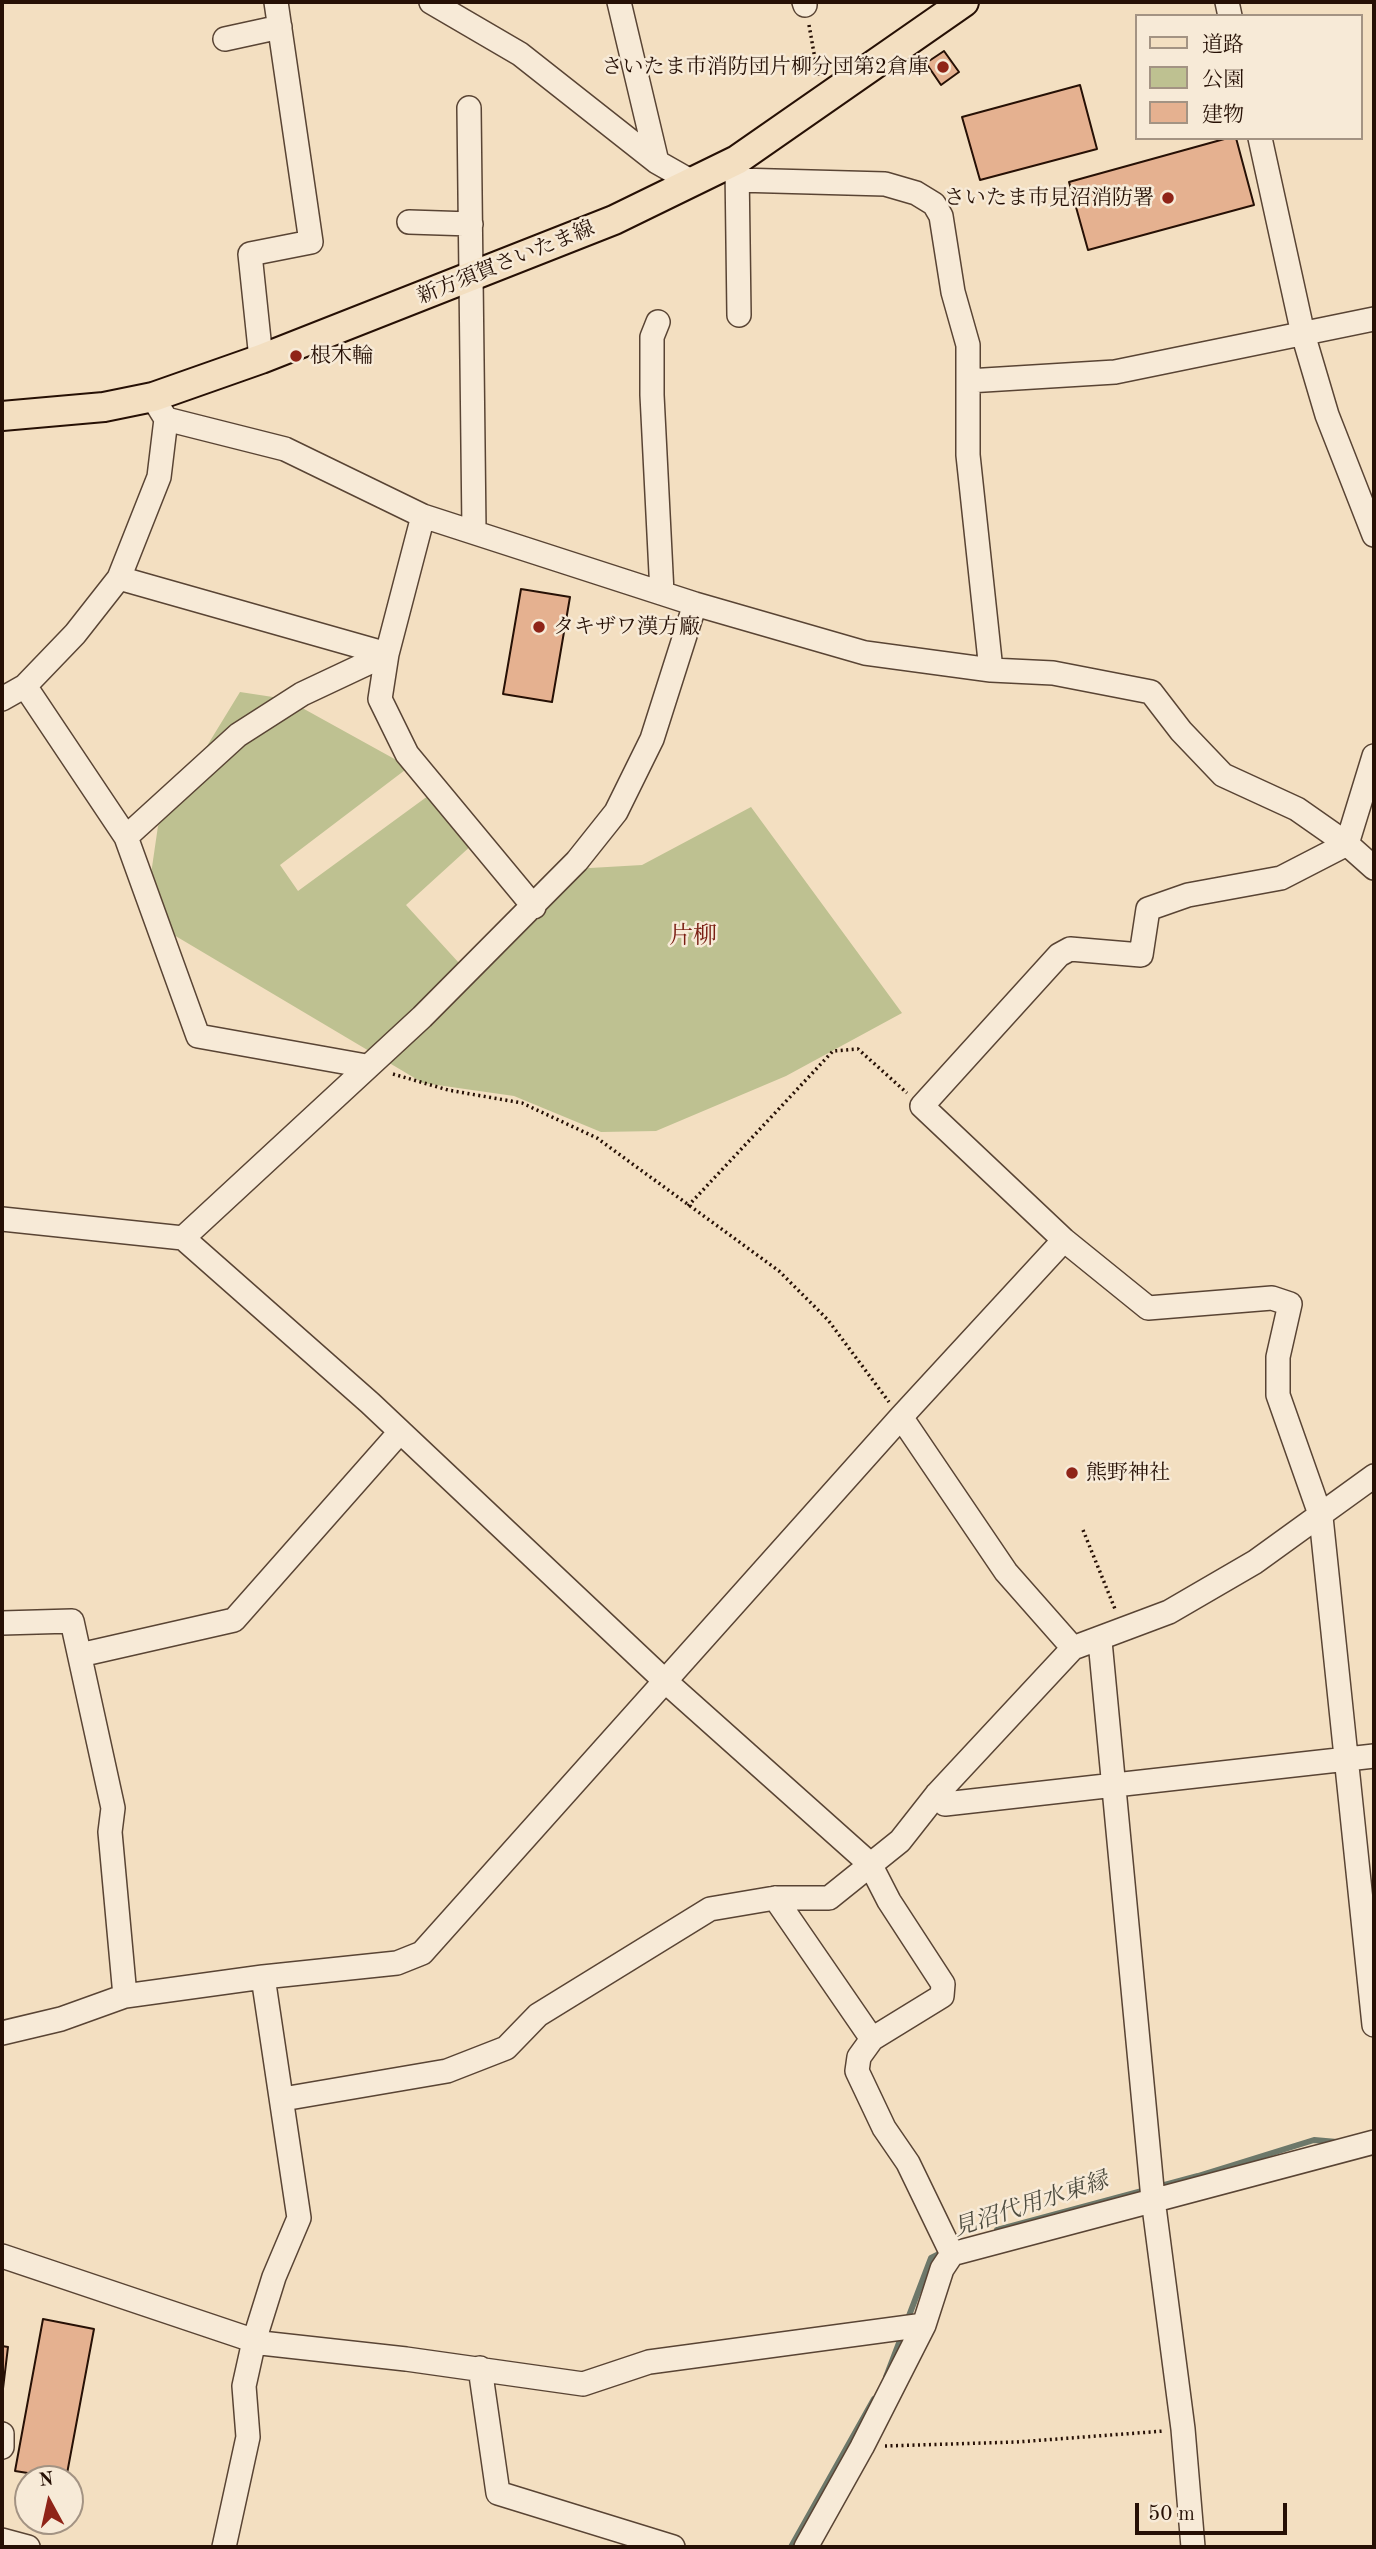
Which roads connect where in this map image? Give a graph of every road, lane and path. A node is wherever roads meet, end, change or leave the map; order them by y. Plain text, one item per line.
1 (276, 2) edge
2 (431, 2) edge
3 (619, 2) edge
4 (964, 2) edge
5 (804, 4) edge
6 (280, 27) junction
7 (225, 39) dead end
8 (823, 103) junction
9 (469, 108) dead end
10 (1260, 140) edge
11 (657, 162) junction
12 (737, 170) junction
13 (694, 183) junction
14 (409, 222) dead end
15 (471, 224) junction
16 (472, 276) junction
17 (739, 315) dead end
18 (1374, 319) edge
19 (658, 321) dead end
20 (1303, 334) junction
21 (261, 359) junction
22 (968, 381) junction
23 (160, 408) junction
24 (2, 416) edge
25 (1364, 483) edge
26 (423, 516) junction
27 (474, 530) junction
28 (1374, 535) edge
29 (120, 578) junction
30 (662, 593) junction
31 (695, 604) junction
32 (387, 654) junction
33 (991, 670) junction
34 (25, 686) junction
35 (2, 699) edge
36 (1374, 756) edge
37 (126, 837) junction
38 (1347, 844) junction
39 (1374, 868) edge
40 (534, 907) junction
41 (366, 1066) junction
42 (922, 1106) junction
43 (688, 1206) junction
44 (2, 1219) edge
45 (183, 1238) junction
46 (1064, 1240) junction
47 (901, 1417) junction
48 (400, 1432) junction
49 (1374, 1476) edge
50 (1321, 1517) junction
51 (1083, 1530) dead end
52 (2, 1623) edge
53 (1124, 1630) junction
54 (1100, 1641) junction
55 (1073, 1648) junction
56 (80, 1655) junction
57 (665, 1681) junction
58 (1374, 1756) edge
59 (1346, 1759) junction
60 (1113, 1783) junction
61 (937, 1794) junction
62 (870, 1864) junction
63 (775, 1898) junction
64 (263, 1977) junction
65 (125, 1996) junction
66 (1374, 2025) edge
67 (2, 2033) edge
68 (872, 2039) junction
69 (284, 2099) junction
70 (1374, 2142) edge
71 (1153, 2199) junction
72 (952, 2254) junction
73 (2, 2256) edge
74 (924, 2325) junction
75 (254, 2341) junction
76 (480, 2368) junction
77 (1183, 2429) junction
78 (2, 2434) edge
79 (2, 2447) edge
80 (862, 2447) junction
81 (2, 2540) edge
82 (28, 2547) edge
83 (224, 2547) edge
84 (673, 2547) edge
85 (806, 2547) edge
86 (1193, 2547) edge

1 - 6 street
2 - 11 street
3 - 11 street
4 - 8 main road, 新方須賀さいたま線
5 - 8 path
6 - 7 street
6 - 21 street
8 - 12 main road, 新方須賀さいたま線
9 - 15 street
10 - 20 street
11 - 13 street
12 - 13 main road, 新方須賀さいたま線
12 - 17 street
12 - 22 street
13 - 16 main road, 新方須賀さいたま線
14 - 15 street
15 - 16 street
16 - 21 main road, 新方須賀さいたま線
16 - 27 street
18 - 20 street
19 - 30 street
20 - 22 street
20 - 25 street
21 - 23 main road, 新方須賀さいたま線
22 - 33 street
23 - 24 main road, 新方須賀さいたま線
23 - 26 street
23 - 29 street
25 - 28 street
26 - 27 street
26 - 32 street
27 - 30 street
29 - 32 street
29 - 34 street
30 - 31 street
31 - 33 street
31 - 40 street
32 - 37 street
32 - 40 street
33 - 38 street
34 - 35 street
34 - 37 street
36 - 38 street
37 - 41 street
38 - 39 street
38 - 42 street
40 - 41 street
41 - 43 path
41 - 45 street
42 - 43 path
42 - 46 street
43 - 47 path
44 - 45 street
45 - 48 street
46 - 47 street
46 - 50 street
47 - 55 street
47 - 57 street
48 - 56 street
48 - 57 street
49 - 50 street
50 - 53 street
50 - 59 street
51 - 53 path
52 - 56 street
53 - 54 street
54 - 55 street
54 - 60 street
55 - 61 street
56 - 65 street
57 - 62 street
57 - 64 street
58 - 59 street
59 - 60 street
59 - 66 street
60 - 61 street
60 - 71 street
61 - 62 street
62 - 63 street
62 - 68 street
63 - 68 street
63 - 69 street
64 - 65 street
64 - 69 street
65 - 67 street
68 - 72 street
69 - 75 street
70 - 71 street
71 - 72 street
71 - 77 street
72 - 74 street
73 - 75 street
74 - 76 street
74 - 80 street
75 - 76 street
75 - 83 street
76 - 84 street
77 - 80 path
77 - 86 street
78 - 79 street
80 - 85 street
81 - 82 street

